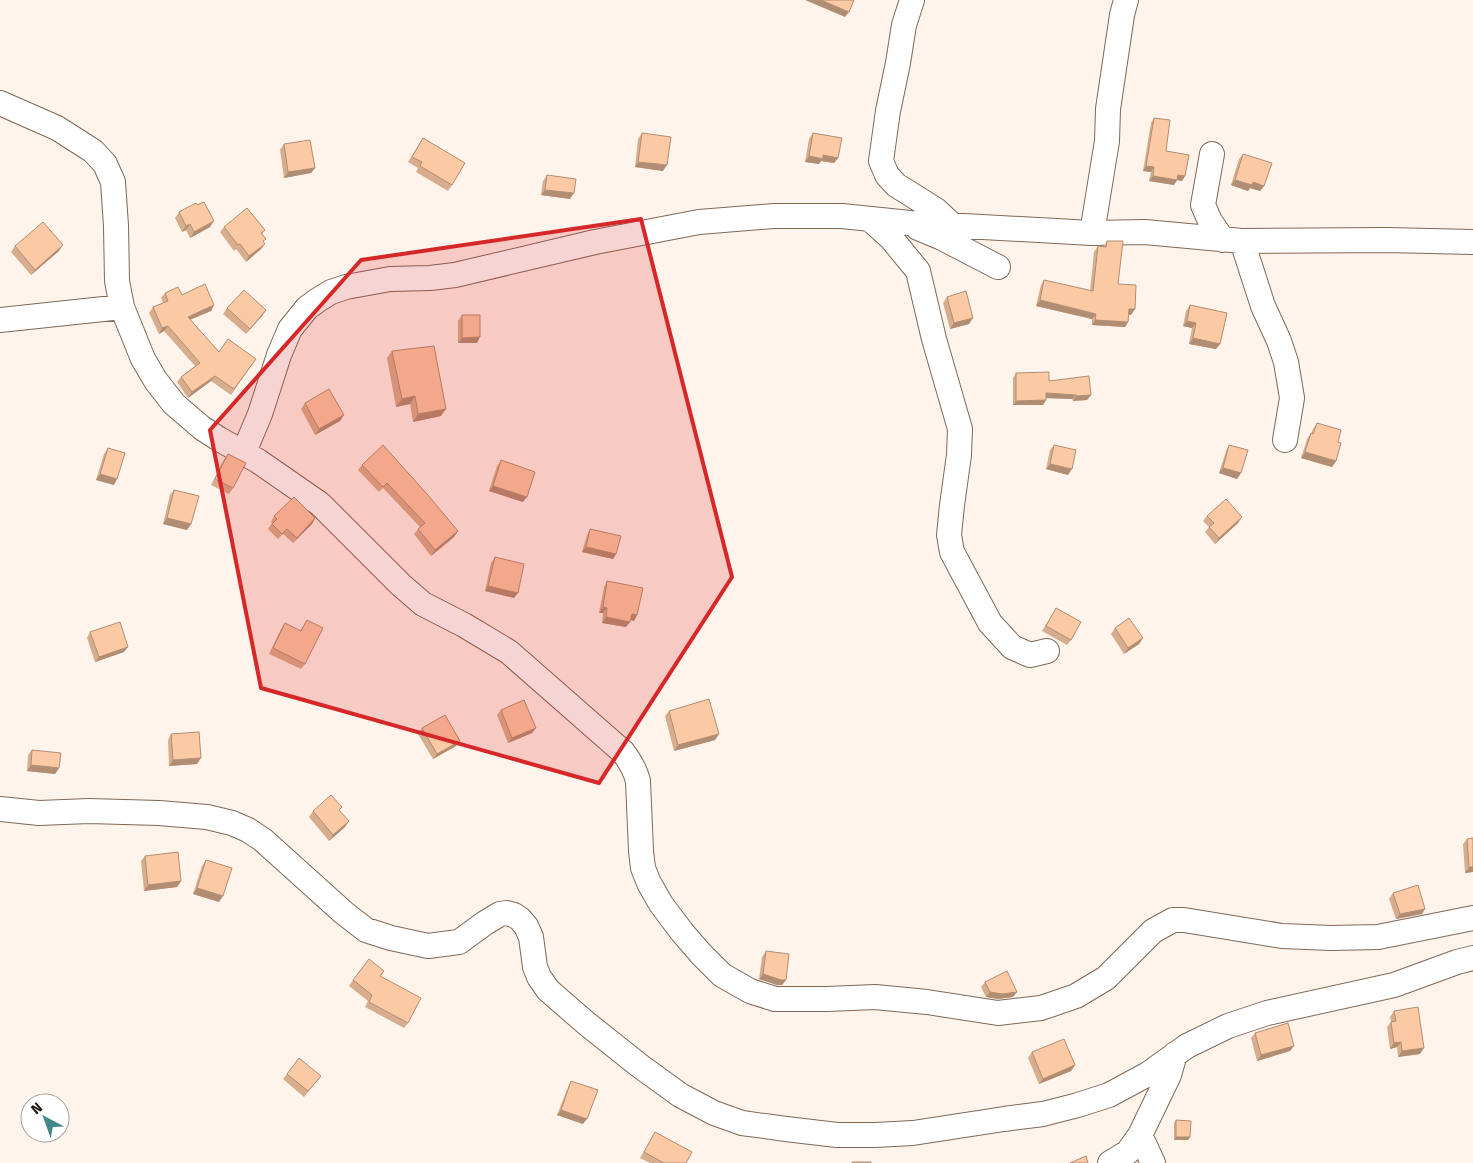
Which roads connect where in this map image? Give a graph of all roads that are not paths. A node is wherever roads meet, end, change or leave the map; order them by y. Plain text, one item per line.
1 (912, 0) edge
2 (1126, 0) edge
3 (0, 103) edge
4 (1212, 154) dead end
5 (870, 219) junction
6 (910, 223) junction
7 (952, 225) junction
8 (1092, 233) junction
9 (1232, 240) junction
10 (1473, 242) edge
11 (998, 267) dead end
12 (122, 307) junction
13 (0, 320) edge
14 (1285, 440) dead end
15 (244, 452) junction
16 (1047, 651) dead end
17 (0, 809) edge
18 (1473, 918) edge
19 (1473, 958) edge
20 (1175, 1054) junction
21 (1140, 1135) junction
22 (1110, 1163) edge
23 (1153, 1163) edge

1 - 7 street
2 - 8 street
3 - 12 street
4 - 9 street
5 - 6 street
5 - 15 street
5 - 16 street
6 - 7 street
6 - 11 street
7 - 8 street
8 - 9 street
9 - 10 street
9 - 14 street
12 - 13 street
12 - 15 street
15 - 18 street
17 - 20 street
19 - 20 street
20 - 21 street
21 - 22 street
21 - 23 street

